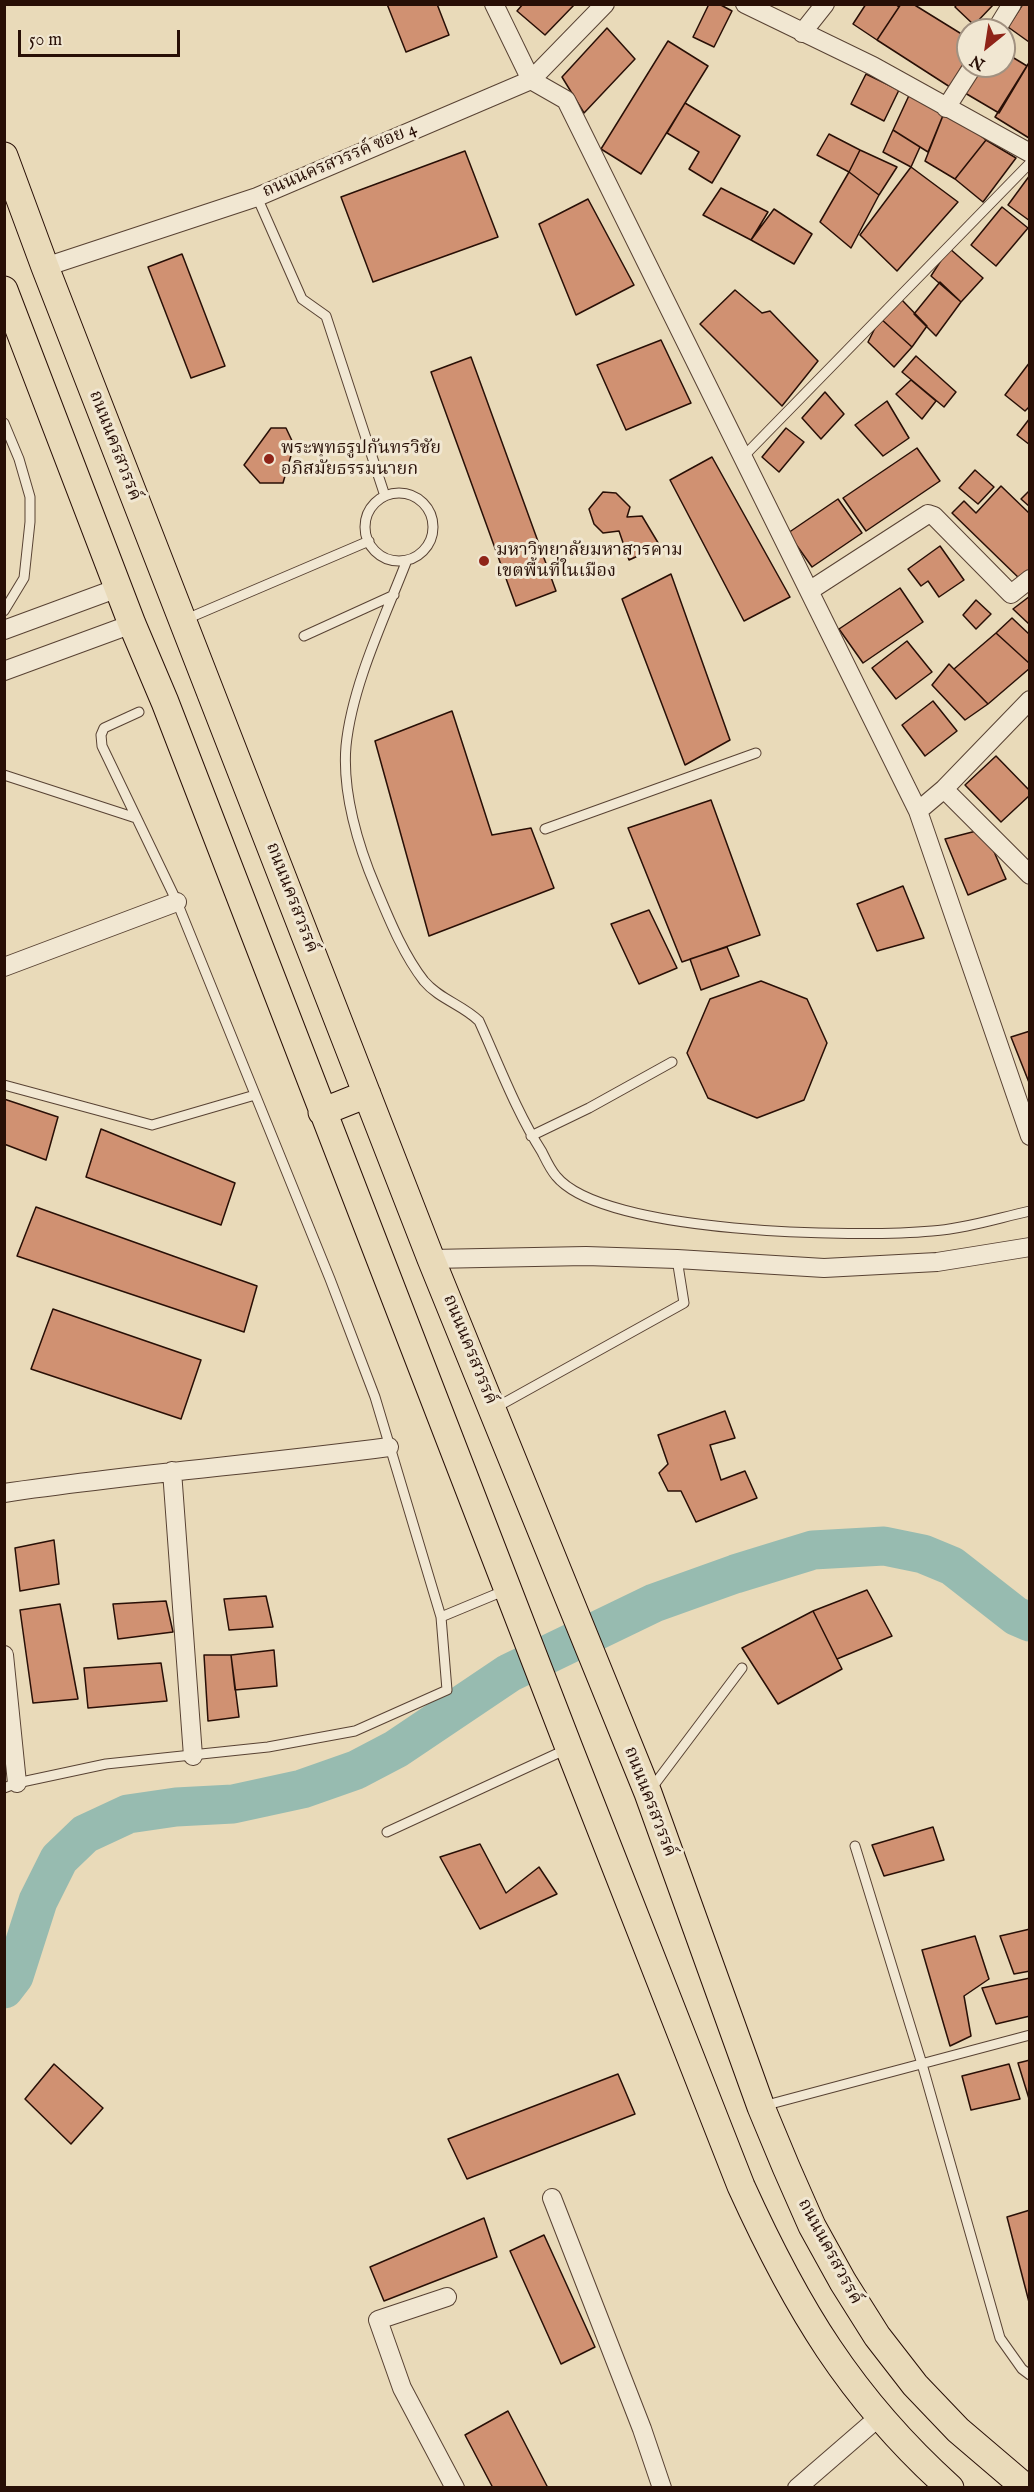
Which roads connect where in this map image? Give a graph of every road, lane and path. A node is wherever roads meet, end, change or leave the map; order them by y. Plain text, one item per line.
1 (494, 4) edge
2 (605, 4) edge
3 (745, 4) edge
4 (825, 4) edge
5 (1012, 4) edge
6 (1003, 18) edge
7 (802, 33) junction
8 (965, 78) edge
9 (531, 80) junction
10 (946, 108) junction
11 (1029, 153) edge
12 (4, 156) edge
13 (1029, 163) edge
14 (257, 197) junction
15 (45, 267) junction
16 (4, 290) edge
17 (4, 423) edge
18 (743, 457) junction
19 (385, 496) junction
20 (369, 541) junction
21 (407, 560) junction
22 (1029, 579) edge
23 (118, 588) junction
24 (809, 591) junction
25 (394, 595) junction
26 (4, 611) edge
27 (182, 621) junction
28 (132, 624) junction
29 (4, 630) edge
30 (304, 636) dead end
31 (4, 671) edge
32 (1029, 700) edge
33 (139, 712) dead end
34 (756, 753) dead end
35 (4, 775) edge
36 (944, 789) junction
37 (918, 811) junction
38 (136, 819) junction
39 (544, 829) dead end
40 (1029, 875) edge
41 (177, 902) junction
42 (4, 967) edge
43 (672, 1062) dead end
44 (4, 1085) edge
45 (367, 1094) junction
46 (255, 1095) junction
47 (322, 1112) junction
48 (531, 1136) junction
49 (1029, 1136) edge
50 (1029, 1210) edge
51 (1029, 1247) edge
52 (431, 1259) junction
53 (677, 1259) junction
54 (493, 1409) junction
55 (389, 1447) junction
56 (172, 1471) junction
57 (4, 1493) edge
58 (511, 1599) junction
59 (441, 1617) junction
60 (4, 1655) edge
61 (742, 1668) dead end
62 (569, 1748) junction
63 (194, 1756) junction
64 (11, 1786) edge
65 (648, 1793) junction
66 (387, 1832) dead end
67 (855, 1846) dead end
68 (1029, 2035) edge
69 (922, 2064) junction
70 (761, 2107) junction
71 (552, 2198) dead end
72 (447, 2297) dead end
73 (1029, 2375) edge
74 (879, 2417) junction
75 (455, 2487) edge
76 (662, 2487) edge
77 (797, 2487) edge
78 (950, 2487) edge
79 (1026, 2487) edge

1 - 9 street
2 - 9 street, ถนนนครสวรรค์ ซอย 4
3 - 7 street
4 - 7 street
5 - 6 street
7 - 10 street
8 - 10 street
9 - 14 street, ถนนนครสวรรค์ ซอย 4
9 - 18 street
10 - 11 street
12 - 15 main road, ถนนนครสวรรค์
13 - 18 lane
14 - 15 street, ถนนนครสวรรค์ ซอย 4
14 - 19 lane
15 - 27 main road, ถนนนครสวรรค์
16 - 23 main road
17 - 26 lane
18 - 24 street
19 - 20 lane
19 - 21 lane
20 - 21 lane
20 - 27 lane
21 - 25 lane
22 - 24 street
23 - 28 main road
23 - 29 street
24 - 37 street
25 - 30 lane
25 - 48 lane
27 - 45 main road, ถนนนครสวรรค์
28 - 31 street
28 - 47 main road
32 - 36 street
33 - 38 lane
34 - 39 lane
35 - 38 lane
36 - 37 street
36 - 40 street
37 - 49 street
38 - 41 lane
41 - 42 street
41 - 46 lane
43 - 48 lane
44 - 46 lane
45 - 47 main road
45 - 52 main road, ถนนนครสวรรค์
46 - 55 lane
47 - 58 main road
48 - 50 lane
51 - 53 street
52 - 53 street
52 - 54 main road, ถนนนครสวรรค์
53 - 54 lane
54 - 65 main road, ถนนนครสวรรค์
55 - 56 street
55 - 59 lane
56 - 57 street
56 - 63 street
58 - 59 lane
58 - 62 main road
59 - 63 lane
60 - 64 street
61 - 65 lane
62 - 66 lane
62 - 74 main road
63 - 64 lane
65 - 70 main road, ถนนนครสวรรค์
67 - 69 lane
68 - 69 lane
69 - 70 lane
69 - 73 lane
70 - 79 main road, ถนนนครสวรรค์
71 - 76 street
72 - 75 street
74 - 77 street
74 - 78 main road

